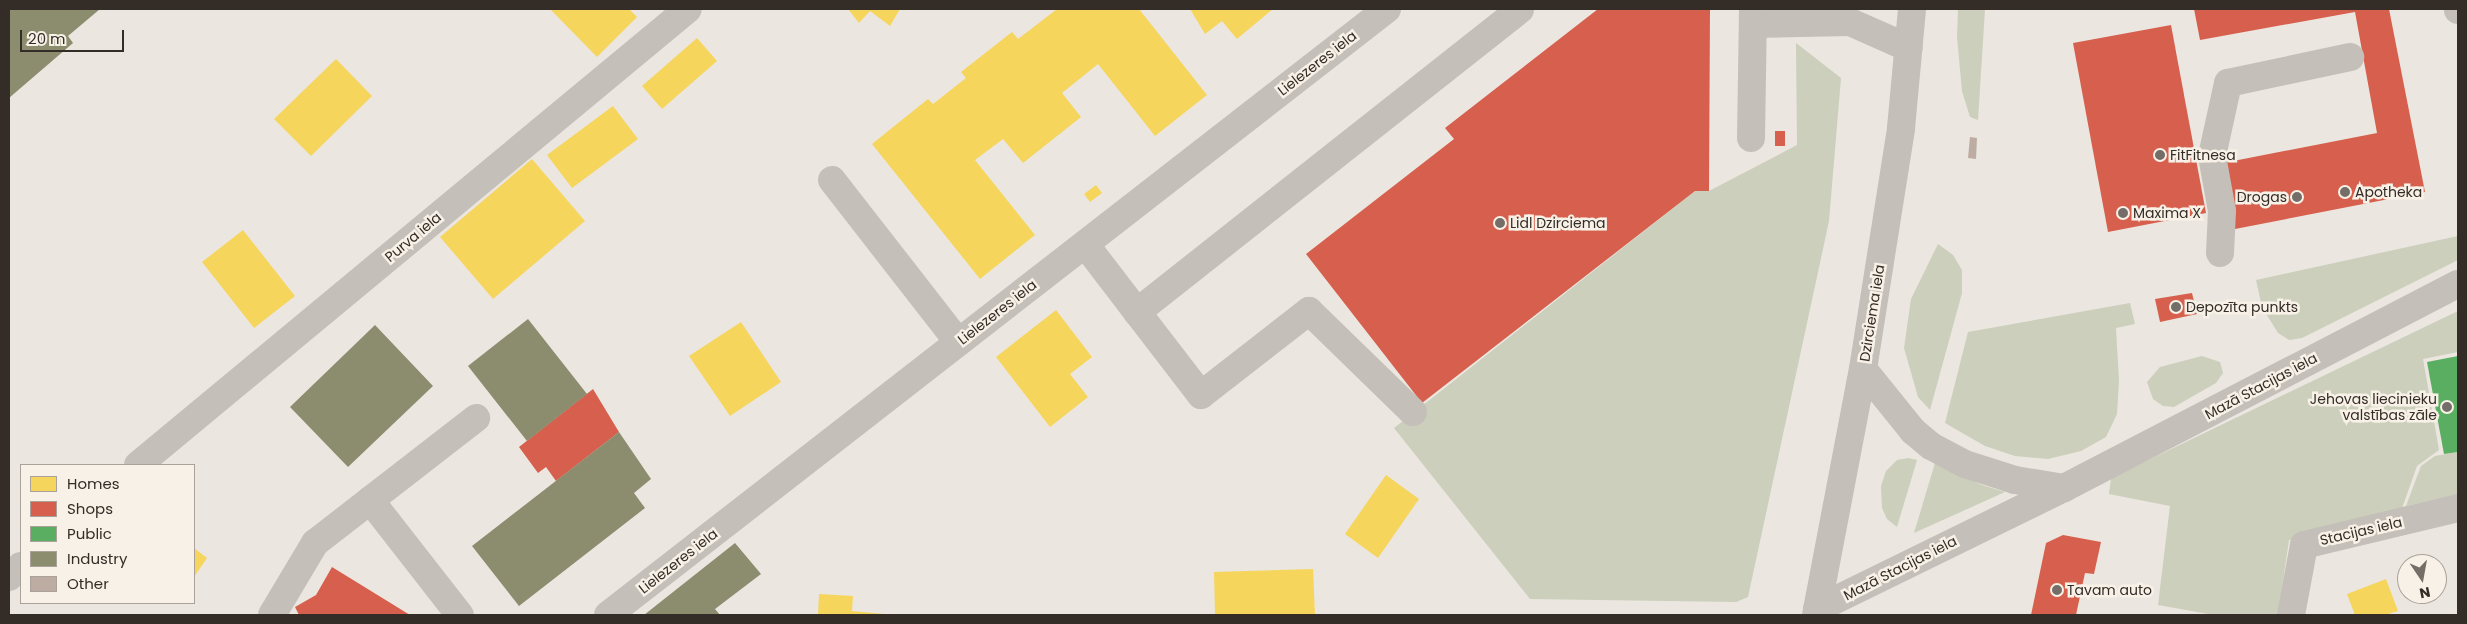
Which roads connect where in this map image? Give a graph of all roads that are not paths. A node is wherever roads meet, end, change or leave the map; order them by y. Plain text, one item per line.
1 (1387, 9) edge
2 (1520, 9) edge
3 (1912, 9) edge
4 (671, 14) edge
5 (1753, 16) edge
6 (1909, 48) junction
7 (2350, 57) dead end
8 (1751, 138) dead end
9 (832, 180) dead end
10 (1085, 244) junction
11 (2220, 253) dead end
12 (2458, 284) edge
13 (1137, 312) junction
14 (958, 342) junction
15 (1863, 369) junction
16 (1412, 412) dead end
17 (476, 418) dead end
18 (139, 464) edge
19 (2064, 488) junction
20 (370, 500) junction
21 (2458, 508) edge
22 (20, 567) edge
23 (9, 577) edge
24 (1816, 612) edge
25 (272, 615) edge
26 (460, 615) edge
27 (608, 615) edge
28 (2292, 615) edge

1 - 10 street, Lielezeres iela
2 - 13 street
3 - 6 street, Dzirciema iela
4 - 18 street, Purva iela
5 - 6 street
5 - 8 street
6 - 15 street, Dzirciema iela
7 - 11 street
9 - 14 street
10 - 13 street
10 - 14 street, Lielezeres iela
12 - 19 street, Mazā Stacijas iela
13 - 16 street
14 - 27 street, Lielezeres iela
15 - 19 street
15 - 24 street, Dzirciema iela
17 - 20 street
19 - 24 street, Mazā Stacijas iela
20 - 25 street
20 - 26 street
21 - 28 street, Stacijas iela
22 - 23 street

